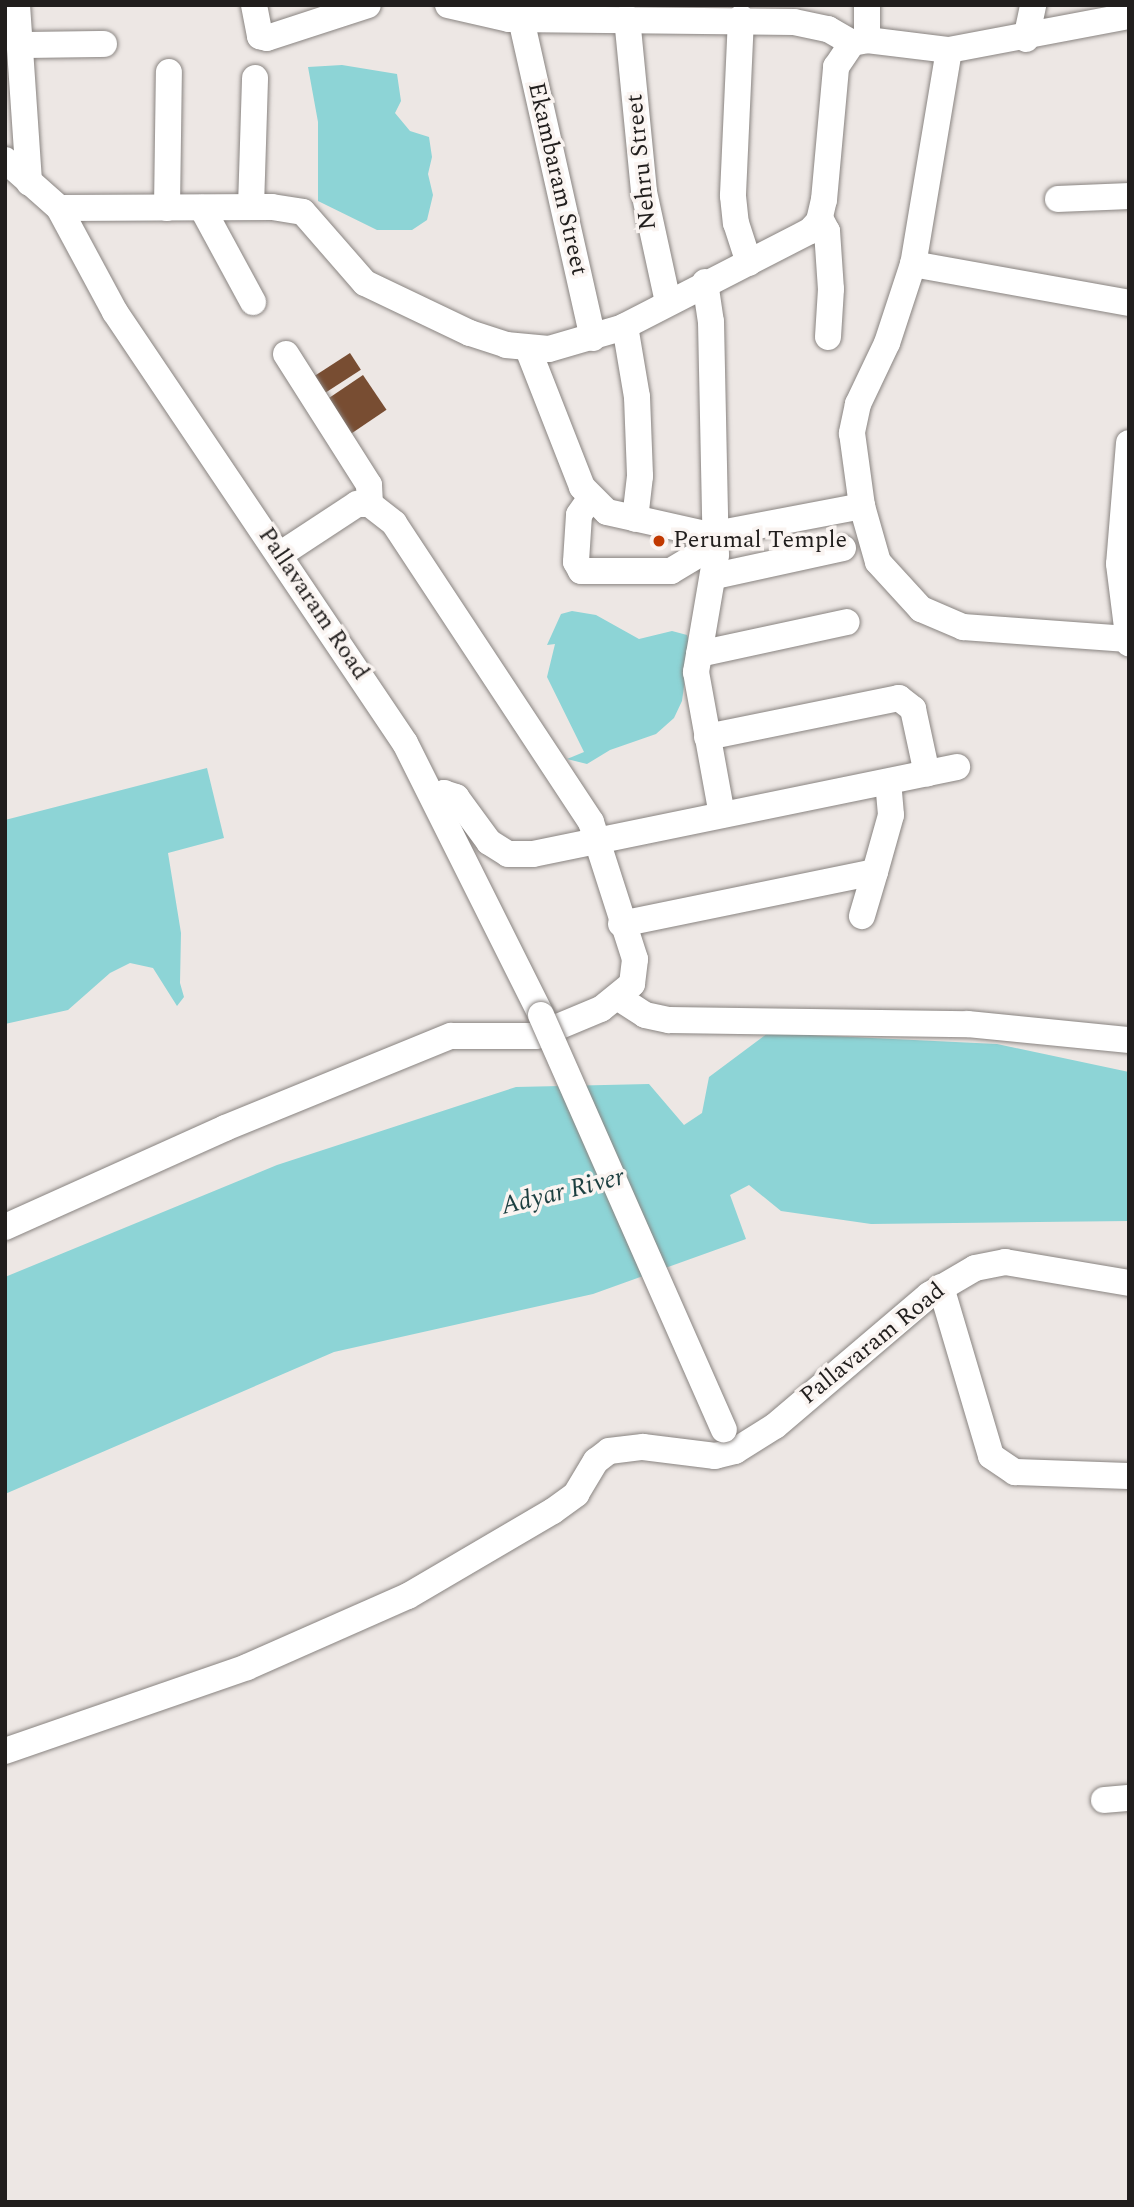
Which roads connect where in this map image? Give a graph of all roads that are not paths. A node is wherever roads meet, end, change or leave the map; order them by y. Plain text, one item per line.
1 (17, 5) edge
2 (254, 5) edge
3 (368, 5) edge
4 (449, 5) edge
5 (867, 5) edge
6 (1033, 5) edge
7 (1129, 16) edge
8 (627, 18) junction
9 (741, 18) junction
10 (521, 19) junction
11 (1026, 39) junction
12 (860, 41) junction
13 (104, 44) dead end
14 (20, 45) junction
15 (949, 50) junction
16 (169, 72) dead end
17 (255, 78) dead end
18 (5, 160) edge
19 (29, 183) junction
20 (1129, 196) edge
21 (1058, 198) dead end
22 (251, 207) junction
23 (59, 208) junction
24 (167, 208) junction
25 (202, 208) junction
26 (820, 218) junction
27 (749, 263) junction
28 (913, 264) junction
29 (705, 282) junction
30 (253, 302) dead end
31 (668, 302) junction
32 (1129, 303) edge
33 (625, 326) junction
34 (828, 337) dead end
35 (593, 338) junction
36 (528, 349) junction
37 (286, 354) dead end
38 (1129, 443) edge
39 (590, 499) junction
40 (370, 504) junction
41 (862, 506) junction
42 (635, 519) junction
43 (710, 534) junction
44 (843, 548) dead end
45 (281, 554) junction
46 (715, 576) junction
47 (847, 622) dead end
48 (1128, 630) edge
49 (699, 653) junction
50 (707, 737) junction
51 (957, 768) dead end
52 (927, 774) junction
53 (888, 782) junction
54 (435, 797) junction
55 (722, 815) junction
56 (600, 840) junction
57 (875, 872) junction
58 (862, 916) dead end
59 (621, 924) junction
60 (619, 998) junction
61 (1129, 1040) edge
62 (5, 1227) edge
63 (1129, 1283) edge
64 (941, 1287) junction
65 (729, 1440) junction
66 (1129, 1476) edge
67 (5, 1751) edge

1 - 14 street
2 - 3 street
4 - 10 street
5 - 12 street
6 - 11 street
7 - 11 street
8 - 9 street
8 - 10 street
8 - 31 street, Nehru Street
9 - 12 street
9 - 27 street
10 - 35 street, Ekambaram Street
11 - 15 street
12 - 15 street
12 - 26 street
13 - 14 street
14 - 19 street
15 - 28 street
16 - 24 street
17 - 22 street
18 - 19 street
19 - 23 street
20 - 21 street
22 - 25 street
22 - 36 street
23 - 24 street
23 - 45 street, Pallavaram Road
24 - 25 street
25 - 30 street
26 - 27 street
26 - 34 street
27 - 29 street
28 - 32 street
28 - 41 street
29 - 31 street
29 - 43 street
31 - 33 street
33 - 35 street
33 - 42 street
35 - 36 street
36 - 39 street
37 - 40 street
38 - 48 street
39 - 42 street
39 - 43 street
40 - 45 street
40 - 56 street
41 - 43 street
41 - 48 street
42 - 43 street
43 - 46 street
44 - 46 street
45 - 54 street, Pallavaram Road
46 - 49 street
47 - 49 street
49 - 50 street
50 - 52 street
50 - 55 street
51 - 52 street
52 - 53 street
53 - 55 street
53 - 57 street
54 - 56 street
54 - 65 street, Pallavaram Road, bridge
55 - 56 street
56 - 59 street
57 - 58 street
57 - 59 street
59 - 60 street
60 - 61 street
60 - 62 street
63 - 64 street, Pallavaram Road
64 - 65 street, Pallavaram Road
64 - 66 street
65 - 67 street

